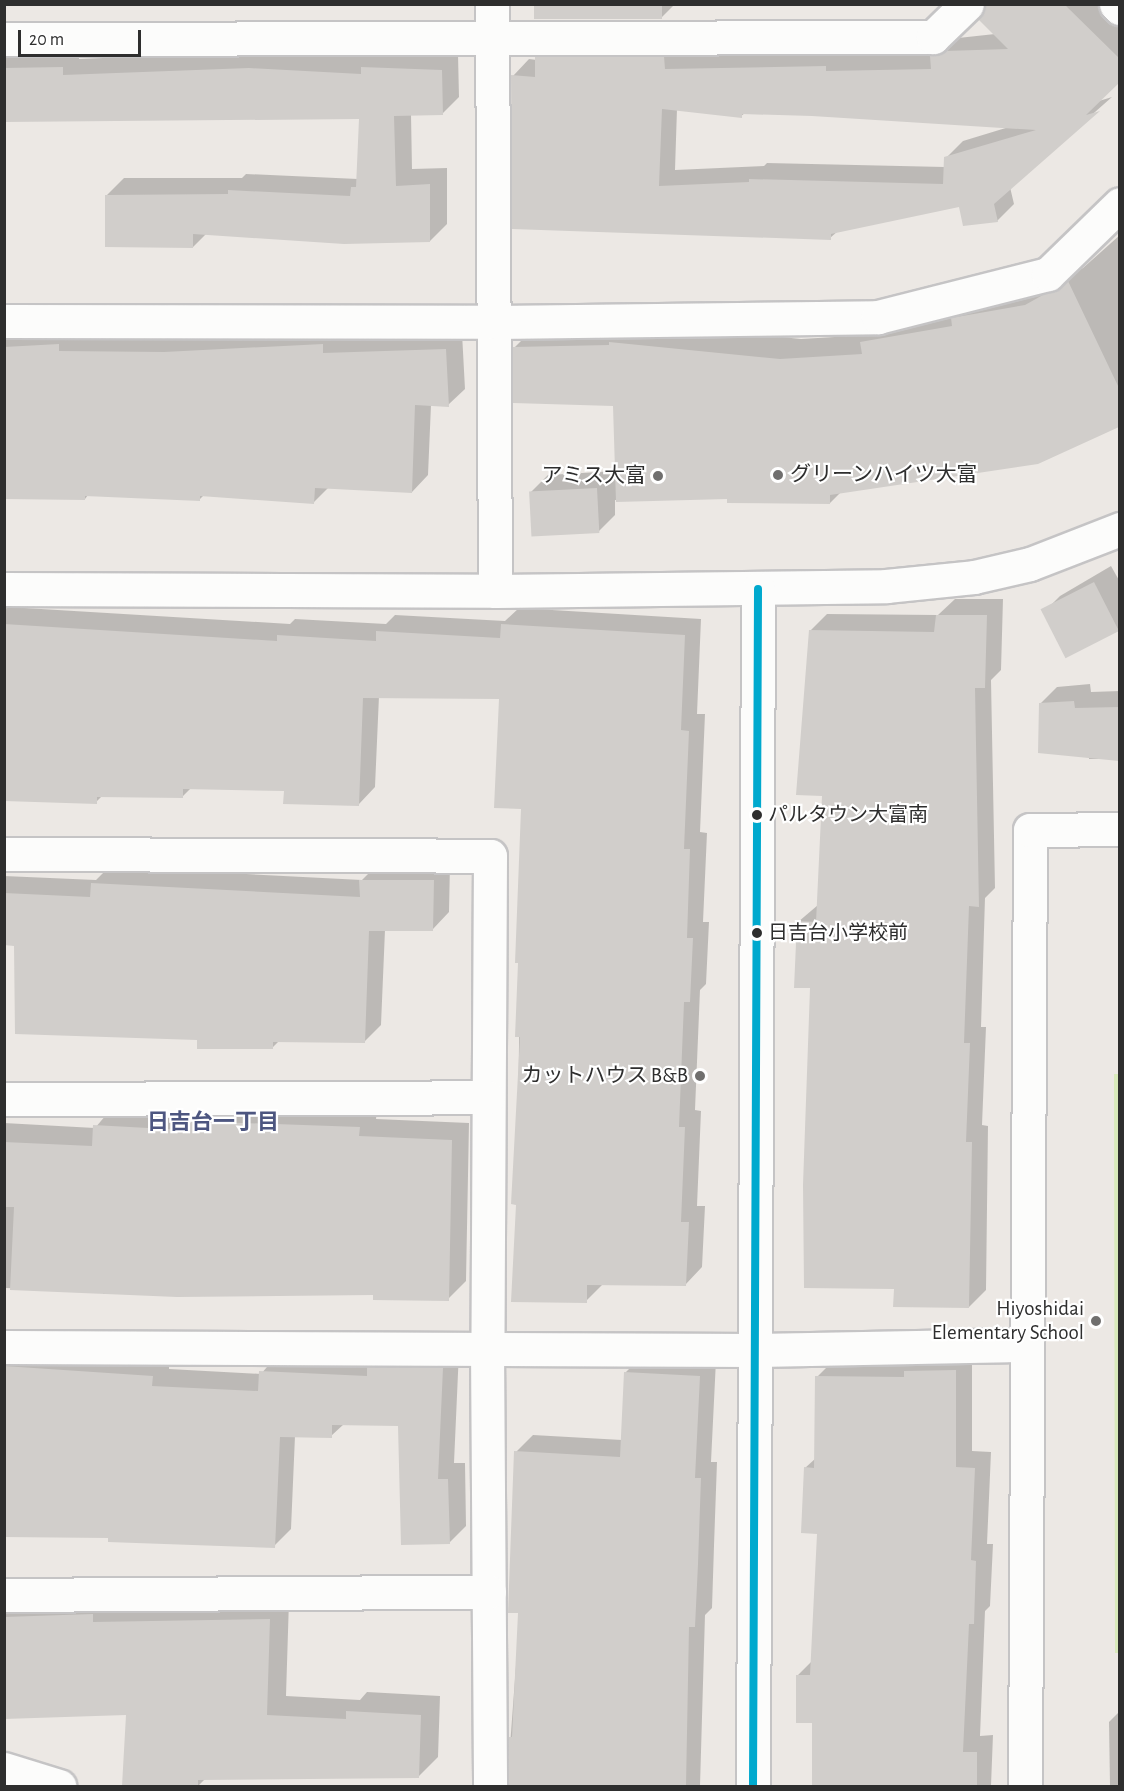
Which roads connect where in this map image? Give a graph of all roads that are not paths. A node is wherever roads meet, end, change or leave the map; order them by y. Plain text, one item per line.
1 (492, 4) edge
2 (967, 4) edge
3 (1116, 4) edge
4 (1119, 8) edge
5 (492, 38) junction
6 (4, 39) edge
7 (1119, 204) edge
8 (4, 321) edge
9 (494, 322) junction
10 (1119, 529) edge
11 (758, 589) junction
12 (4, 590) edge
13 (495, 591) junction
14 (1119, 829) edge
15 (4, 854) edge
16 (488, 1097) junction
17 (4, 1099) edge
18 (1025, 1345) junction
19 (4, 1347) edge
20 (487, 1348) junction
21 (758, 1350) junction
22 (489, 1592) junction
23 (4, 1595) edge
24 (4, 1769) edge
25 (59, 1786) edge
26 (490, 1786) edge
27 (753, 1786) edge
28 (1025, 1786) edge

1 - 5 street
2 - 5 street
3 - 4 street
5 - 6 street
5 - 9 street
7 - 9 street
8 - 9 street
9 - 13 street
10 - 11 street
11 - 13 street
11 - 21 street
12 - 13 street
14 - 18 street
15 - 16 street
16 - 17 street
16 - 20 street
18 - 21 street
18 - 28 street
19 - 20 street
20 - 21 street
20 - 22 street
21 - 27 street
22 - 23 street
22 - 26 street
24 - 25 street

